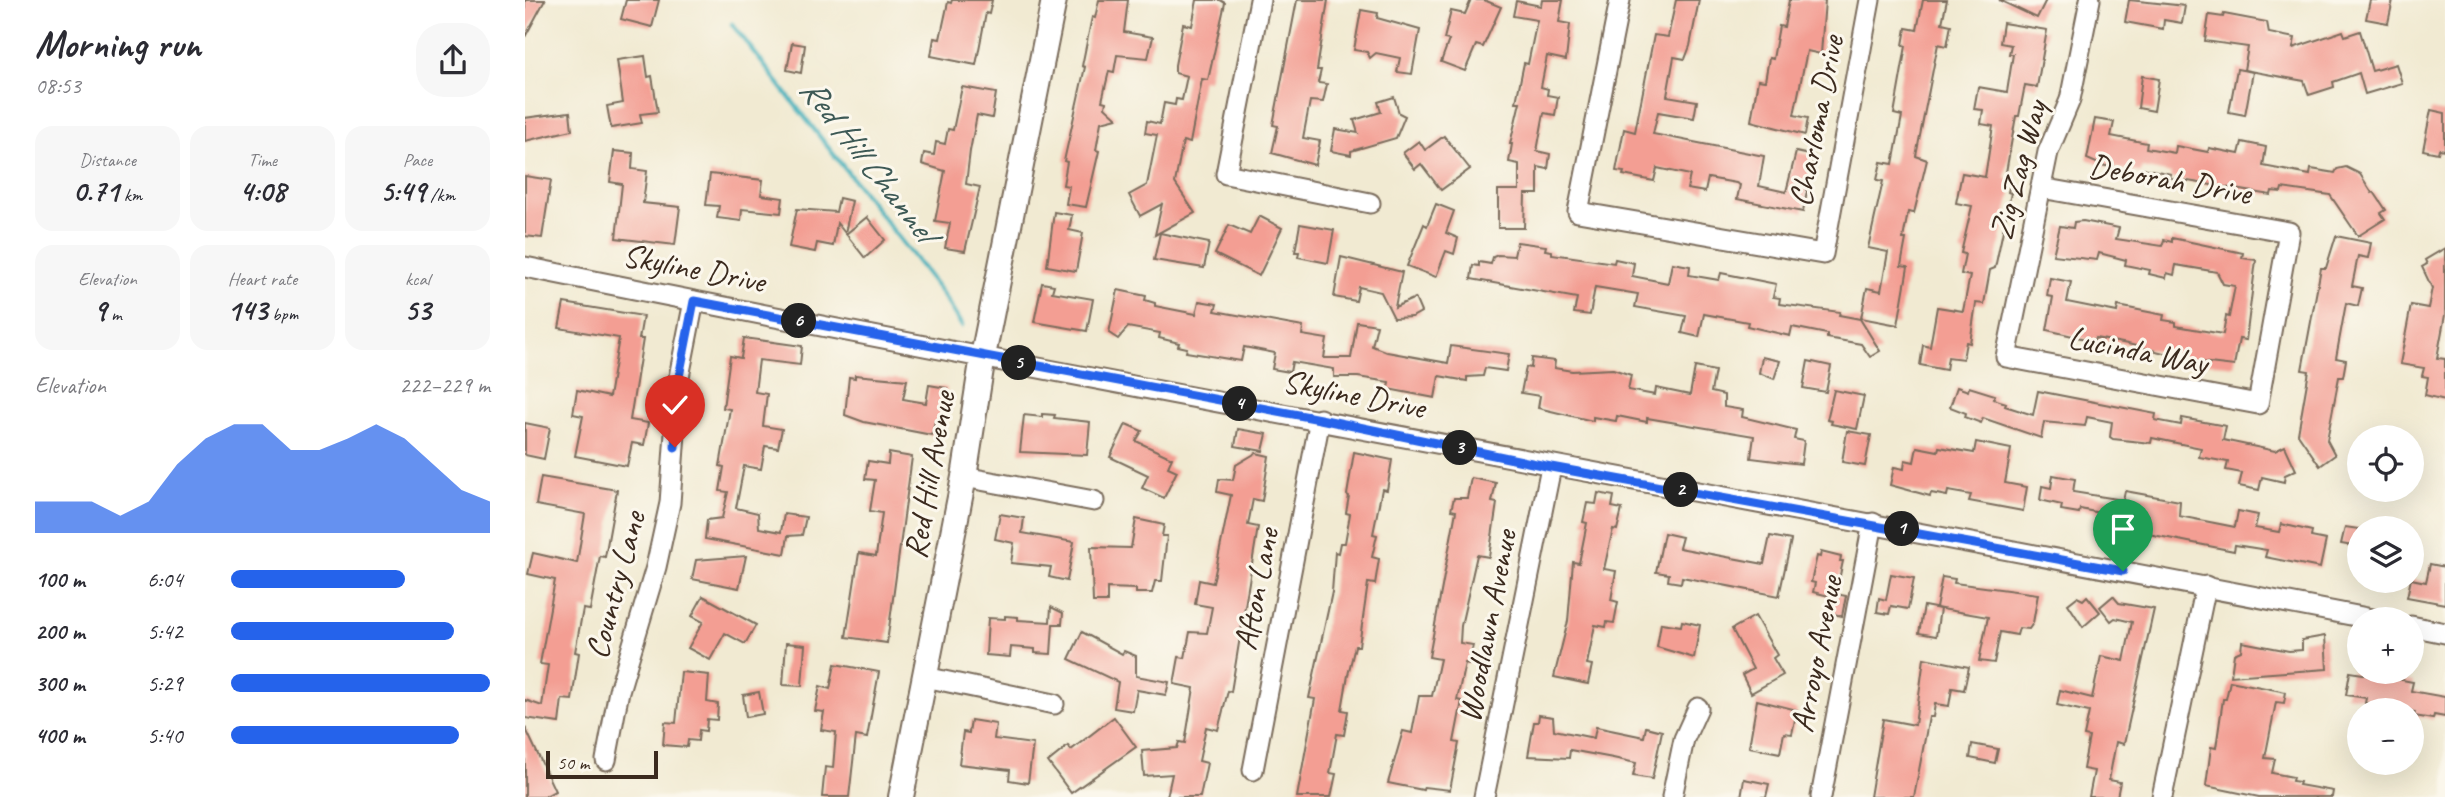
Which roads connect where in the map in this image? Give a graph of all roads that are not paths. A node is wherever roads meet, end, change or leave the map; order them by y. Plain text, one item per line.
1 (1054, 0) edge
2 (1260, 0) edge
3 (1620, 0) edge
4 (1870, 0) edge
5 (2090, 0) edge
6 (2041, 188) junction
7 (1370, 203) dead end
8 (525, 267) edge
9 (694, 301) junction
10 (983, 356) junction
11 (2006, 357) joint
12 (2258, 404) joint
13 (1320, 419) junction
14 (1551, 467) junction
15 (964, 477) junction
16 (1094, 501) dead end
17 (1873, 523) junction
18 (2206, 586) junction
19 (2347, 614) edge
20 (2424, 629) edge
21 (2445, 633) edge
22 (925, 677) junction
23 (1053, 704) dead end
24 (1698, 708) dead end
25 (606, 760) dead end
26 (1253, 770) dead end
27 (1487, 796) edge
28 (901, 797) edge
29 (1672, 797) edge
30 (1821, 797) edge
31 (2162, 797) edge

1 - 10 main road, Red Hill Avenue
2 - 7 street
3 - 4 street, Charloma Drive
5 - 6 street, Zig Zag Way
6 - 11 street, Zig Zag Way
6 - 12 street, Deborah Drive
8 - 9 street, Skyline Drive
9 - 10 street, Skyline Drive
9 - 25 street, Country Lane
10 - 13 street, Skyline Drive
10 - 15 main road, Red Hill Avenue
11 - 12 street, Lucinda Way
13 - 14 street, Skyline Drive
13 - 26 street, Afton Lane
14 - 17 street, Skyline Drive
14 - 27 street, Woodlawn Avenue
15 - 16 street
15 - 22 main road, Red Hill Avenue
17 - 18 street, Skyline Drive
17 - 30 street, Arroyo Avenue
18 - 19 street, Skyline Drive
18 - 31 street
20 - 21 street
22 - 23 street
22 - 28 main road, Red Hill Avenue
24 - 29 street

